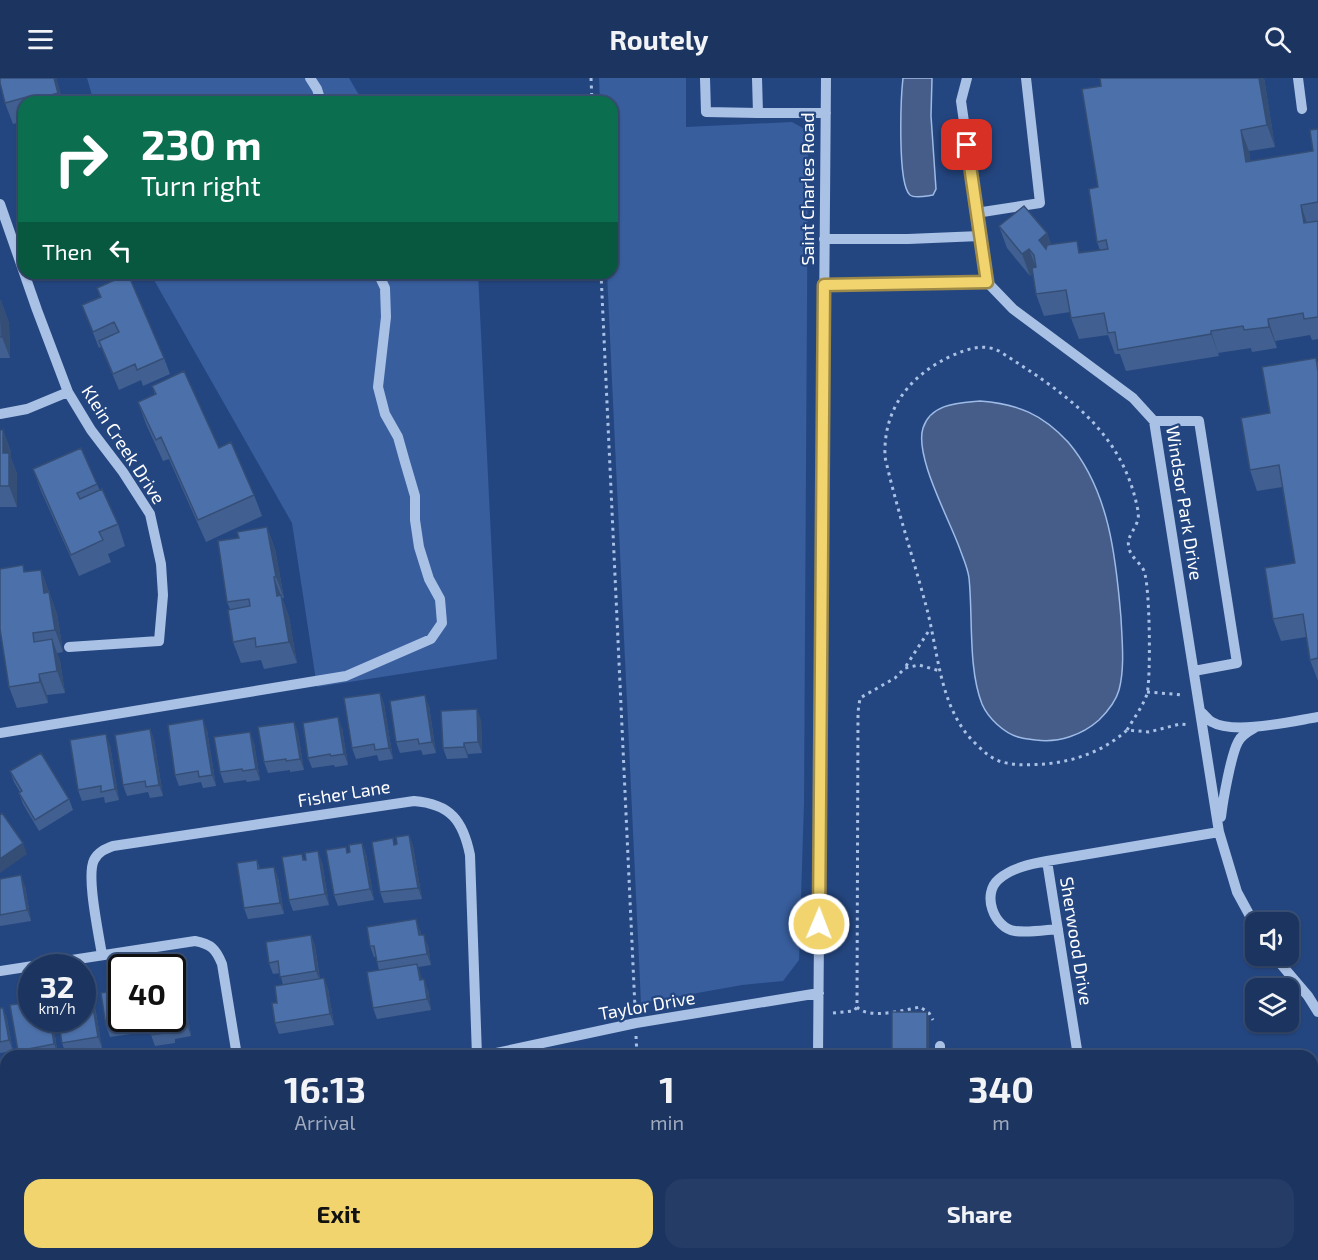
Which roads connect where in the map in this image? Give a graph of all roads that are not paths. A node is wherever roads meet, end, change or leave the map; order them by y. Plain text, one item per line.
1 (309, 78) edge
2 (705, 78) edge
3 (757, 78) edge
4 (826, 78) edge
5 (967, 78) edge
6 (1026, 78) edge
7 (1298, 78) edge
8 (319, 96) edge
9 (1302, 109) dead end
10 (758, 113) junction
11 (826, 113) junction
12 (0, 204) edge
13 (976, 213) junction
14 (980, 236) junction
15 (824, 239) junction
16 (18, 256) edge
17 (26, 279) edge
18 (380, 279) edge
19 (987, 282) junction
20 (824, 285) junction
21 (68, 392) junction
22 (0, 414) edge
23 (1154, 421) junction
24 (69, 647) dead end
25 (1194, 671) junction
26 (1201, 712) junction
27 (1318, 717) edge
28 (1257, 727) junction
29 (0, 733) edge
30 (1219, 832) junction
31 (1047, 861) junction
32 (1248, 912) edge
33 (1058, 928) junction
34 (102, 955) junction
35 (1282, 966) edge
36 (0, 971) edge
37 (819, 993) junction
38 (1318, 1012) edge
39 (236, 1050) edge
40 (477, 1050) edge
41 (510, 1050) edge
42 (818, 1050) edge
43 (1077, 1050) edge

1 - 8 street
2 - 10 street
3 - 10 street
4 - 11 street, Saint Charles Road
5 - 13 street
6 - 13 street
7 - 9 street
10 - 11 street
11 - 15 street, Saint Charles Road
12 - 16 street, Klein Creek Drive
13 - 14 street
14 - 15 street
14 - 19 street
15 - 20 street, Saint Charles Road
17 - 21 street, Klein Creek Drive
18 - 29 street
19 - 20 street
19 - 23 street, Windsor Park Drive
20 - 37 street, Saint Charles Road
21 - 22 street
21 - 24 street, Klein Creek Drive
23 - 25 street, Windsor Park Drive
23 - 25 street
25 - 26 street, Windsor Park Drive
26 - 28 street
26 - 30 street, Windsor Park Drive
27 - 28 street
28 - 30 street
30 - 31 street, Sherwood Drive
30 - 32 street, Windsor Park Drive
31 - 33 street, Sherwood Drive
31 - 33 street
33 - 43 street, Sherwood Drive
34 - 36 street
34 - 39 street
34 - 40 street, Fisher Lane
35 - 38 street
37 - 41 street, Taylor Drive
37 - 42 street, Saint Charles Road

